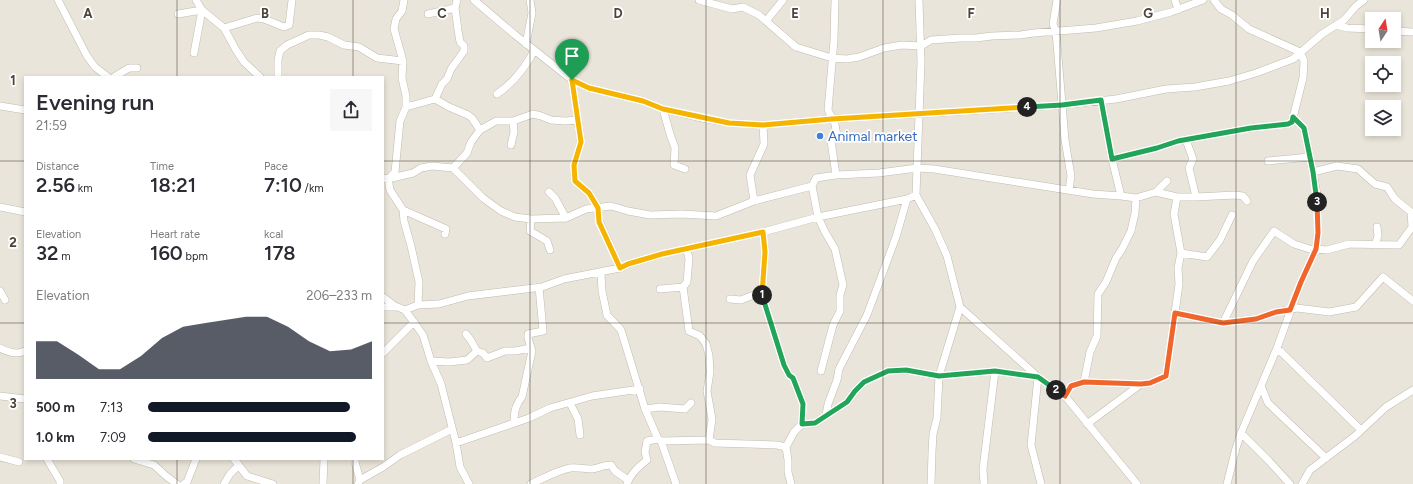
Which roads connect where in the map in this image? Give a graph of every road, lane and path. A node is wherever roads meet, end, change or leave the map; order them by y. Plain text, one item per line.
1 (58, 0) edge
2 (196, 0) edge
3 (292, 0) edge
4 (404, 0) edge
5 (458, 0) edge
6 (474, 0) edge
7 (530, 0) edge
8 (700, 0) edge
9 (783, 0) edge
10 (835, 0) edge
11 (919, 0) edge
12 (1057, 0) edge
13 (1175, 0) edge
14 (1204, 0) edge
15 (1214, 0) edge
16 (1364, 0) edge
17 (743, 3) edge
18 (455, 8) junction
19 (202, 10) junction
20 (1178, 10) junction
21 (178, 14) dead end
22 (428, 14) dead end
23 (766, 21) junction
24 (1336, 25) junction
25 (224, 28) junction
26 (1365, 29) edge
27 (1401, 31) edge
28 (1056, 32) junction
29 (1413, 32) edge
30 (526, 44) junction
31 (921, 46) junction
32 (534, 50) junction
33 (1300, 52) junction
34 (194, 53) dead end
35 (832, 58) junction
36 (403, 61) junction
37 (137, 68) dead end
38 (107, 76) edge
39 (116, 76) edge
40 (259, 76) edge
41 (278, 76) edge
42 (572, 80) junction
43 (496, 94) dead end
44 (435, 99) junction
45 (1101, 100) junction
46 (1062, 105) junction
47 (0, 106) edge
48 (406, 107) junction
49 (663, 109) junction
50 (24, 110) edge
51 (919, 113) junction
52 (1293, 117) junction
53 (832, 119) junction
54 (578, 120) junction
55 (513, 121) junction
56 (763, 125) junction
57 (480, 130) junction
58 (1186, 140) junction
59 (511, 144) dead end
60 (1310, 157) junction
61 (1112, 159) junction
62 (1268, 161) dead end
63 (454, 168) junction
64 (917, 168) junction
65 (685, 169) dead end
66 (1313, 172) junction
67 (836, 175) junction
68 (386, 178) edge
69 (1167, 181) dead end
70 (812, 186) junction
71 (1069, 190) junction
72 (549, 192) dead end
73 (1156, 192) junction
74 (916, 195) junction
75 (1120, 196) junction
76 (1177, 197) junction
77 (1196, 197) junction
78 (1136, 198) junction
79 (907, 199) junction
80 (754, 201) junction
81 (1247, 201) dead end
82 (0, 207) edge
83 (598, 208) junction
84 (403, 210) junction
85 (24, 212) edge
86 (1232, 215) dead end
87 (818, 217) junction
88 (566, 218) junction
89 (531, 219) junction
90 (1377, 228) dead end
91 (763, 232) junction
92 (445, 234) dead end
93 (1375, 246) junction
94 (686, 248) junction
95 (550, 250) dead end
96 (1316, 250) junction
97 (1181, 253) junction
98 (620, 268) junction
99 (601, 272) junction
100 (539, 287) junction
101 (683, 287) junction
102 (660, 289) dead end
103 (0, 290) edge
104 (762, 295) junction
105 (384, 298) edge
106 (730, 299) dead end
107 (5, 300) dead end
108 (1413, 301) edge
109 (418, 305) junction
110 (960, 307) junction
111 (384, 308) edge
112 (402, 309) junction
113 (1290, 310) junction
114 (1175, 313) junction
115 (414, 322) junction
116 (1223, 323) junction
117 (466, 334) dead end
118 (0, 348) edge
119 (531, 348) junction
120 (1277, 348) junction
121 (477, 351) junction
122 (24, 352) edge
123 (384, 352) edge
124 (431, 361) junction
125 (821, 371) dead end
126 (995, 371) junction
127 (939, 376) junction
128 (1038, 377) junction
129 (1084, 382) junction
130 (1141, 384) junction
131 (1261, 386) junction
132 (640, 389) junction
133 (1413, 390) edge
134 (0, 396) edge
135 (1065, 396) junction
136 (24, 399) edge
137 (570, 403) junction
138 (690, 403) dead end
139 (646, 409) junction
140 (826, 414) junction
141 (514, 423) junction
142 (802, 424) junction
143 (1087, 424) junction
144 (452, 429) junction
145 (1360, 430) junction
146 (1241, 433) junction
147 (580, 435) dead end
148 (659, 440) junction
149 (709, 440) junction
150 (456, 443) junction
151 (786, 446) junction
152 (0, 457) edge
153 (1326, 458) junction
154 (48, 460) edge
155 (138, 460) edge
156 (196, 460) edge
157 (235, 460) edge
158 (324, 460) edge
159 (355, 460) edge
160 (20, 462) dead end
161 (238, 466) junction
162 (256, 482) edge
163 (359, 482) edge
164 (628, 482) edge
165 (60, 484) edge
166 (178, 484) edge
167 (184, 484) edge
168 (224, 484) edge
169 (273, 484) edge
170 (323, 484) edge
171 (469, 484) edge
172 (531, 484) edge
173 (676, 484) edge
174 (791, 484) edge
175 (931, 484) edge
176 (984, 484) edge
177 (1041, 484) edge
178 (1137, 484) edge
179 (1227, 484) edge
180 (1290, 484) edge
181 (1302, 484) edge

1 - 38 street
2 - 19 street
3 - 25 street
4 - 36 street
5 - 18 street
6 - 30 street
7 - 30 street
8 - 17 street
9 - 23 street
10 - 35 street
11 - 31 street
12 - 28 street
13 - 20 street
14 - 20 street
15 - 33 street
16 - 24 street
17 - 23 street
18 - 22 street
18 - 44 street
19 - 21 street
19 - 25 street
19 - 34 street
20 - 28 street
23 - 35 street
24 - 26 street
24 - 33 street
25 - 40 street
27 - 29 street
28 - 31 street
28 - 46 street
30 - 32 street
31 - 35 street
31 - 51 street
32 - 42 street
32 - 43 street
33 - 45 street
33 - 52 street
35 - 53 street
36 - 41 street
36 - 48 street
37 - 39 street
42 - 49 street
42 - 54 street
44 - 48 street
44 - 57 street
45 - 46 street
45 - 61 street
46 - 51 street
46 - 71 street
47 - 50 street
48 - 68 street
49 - 56 street
49 - 65 street
51 - 53 street
51 - 64 street
52 - 58 street
52 - 60 street
53 - 56 street
53 - 67 street
54 - 55 street
54 - 83 street
55 - 57 street
55 - 59 street
56 - 80 street
57 - 63 street
58 - 61 street
58 - 77 street
60 - 62 street
60 - 66 street
61 - 75 street
63 - 68 street
63 - 89 street
64 - 67 street
64 - 71 street
64 - 74 street
66 - 93 street
66 - 96 street
67 - 70 street
68 - 84 street
69 - 73 street
70 - 80 street
70 - 87 street
71 - 75 street
72 - 88 street
73 - 76 street
73 - 78 street
74 - 79 street
74 - 110 street
75 - 78 street
76 - 77 street
76 - 97 street
77 - 81 street
78 - 129 street
79 - 87 street
79 - 140 street
80 - 83 street
82 - 85 street
83 - 88 street
83 - 98 street
84 - 92 street
84 - 109 street
86 - 97 street
87 - 91 street
87 - 125 street
88 - 89 street
89 - 95 street
90 - 93 street
91 - 94 street
91 - 104 street
93 - 96 street
94 - 98 street
94 - 101 street
96 - 113 street
96 - 116 street
97 - 114 street
98 - 99 street
99 - 100 street
99 - 132 street
100 - 109 street
100 - 119 street
101 - 102 street
101 - 149 street
103 - 107 street
104 - 106 street
104 - 142 street
105 - 112 street
108 - 113 street
109 - 112 street
110 - 127 street
110 - 128 street
111 - 112 street
112 - 115 street
113 - 116 street
113 - 120 street
114 - 116 street
114 - 130 street
115 - 123 street
115 - 124 street
117 - 121 street
118 - 122 street
119 - 121 street
119 - 141 street
120 - 131 street
120 - 145 street
121 - 124 street
124 - 144 street
126 - 127 street
126 - 128 street
126 - 176 street
127 - 140 street
127 - 175 street
128 - 135 street
128 - 177 street
129 - 130 street
129 - 135 street
130 - 143 street
131 - 146 street
131 - 153 street
132 - 137 street
132 - 139 street
133 - 145 street
134 - 136 street
135 - 143 street
137 - 141 street
137 - 147 street
138 - 139 street
139 - 148 street
140 - 142 street
141 - 150 street
142 - 151 street
143 - 178 street
144 - 150 street
144 - 163 street
145 - 153 street
146 - 179 street
146 - 180 street
148 - 149 street
148 - 164 street
148 - 173 street
149 - 151 street
150 - 171 street
151 - 174 street
152 - 160 street
153 - 181 street
154 - 165 street
155 - 166 street
156 - 167 street
157 - 161 street
158 - 170 street
159 - 163 street
161 - 162 street
161 - 168 street
162 - 169 street
164 - 172 street

